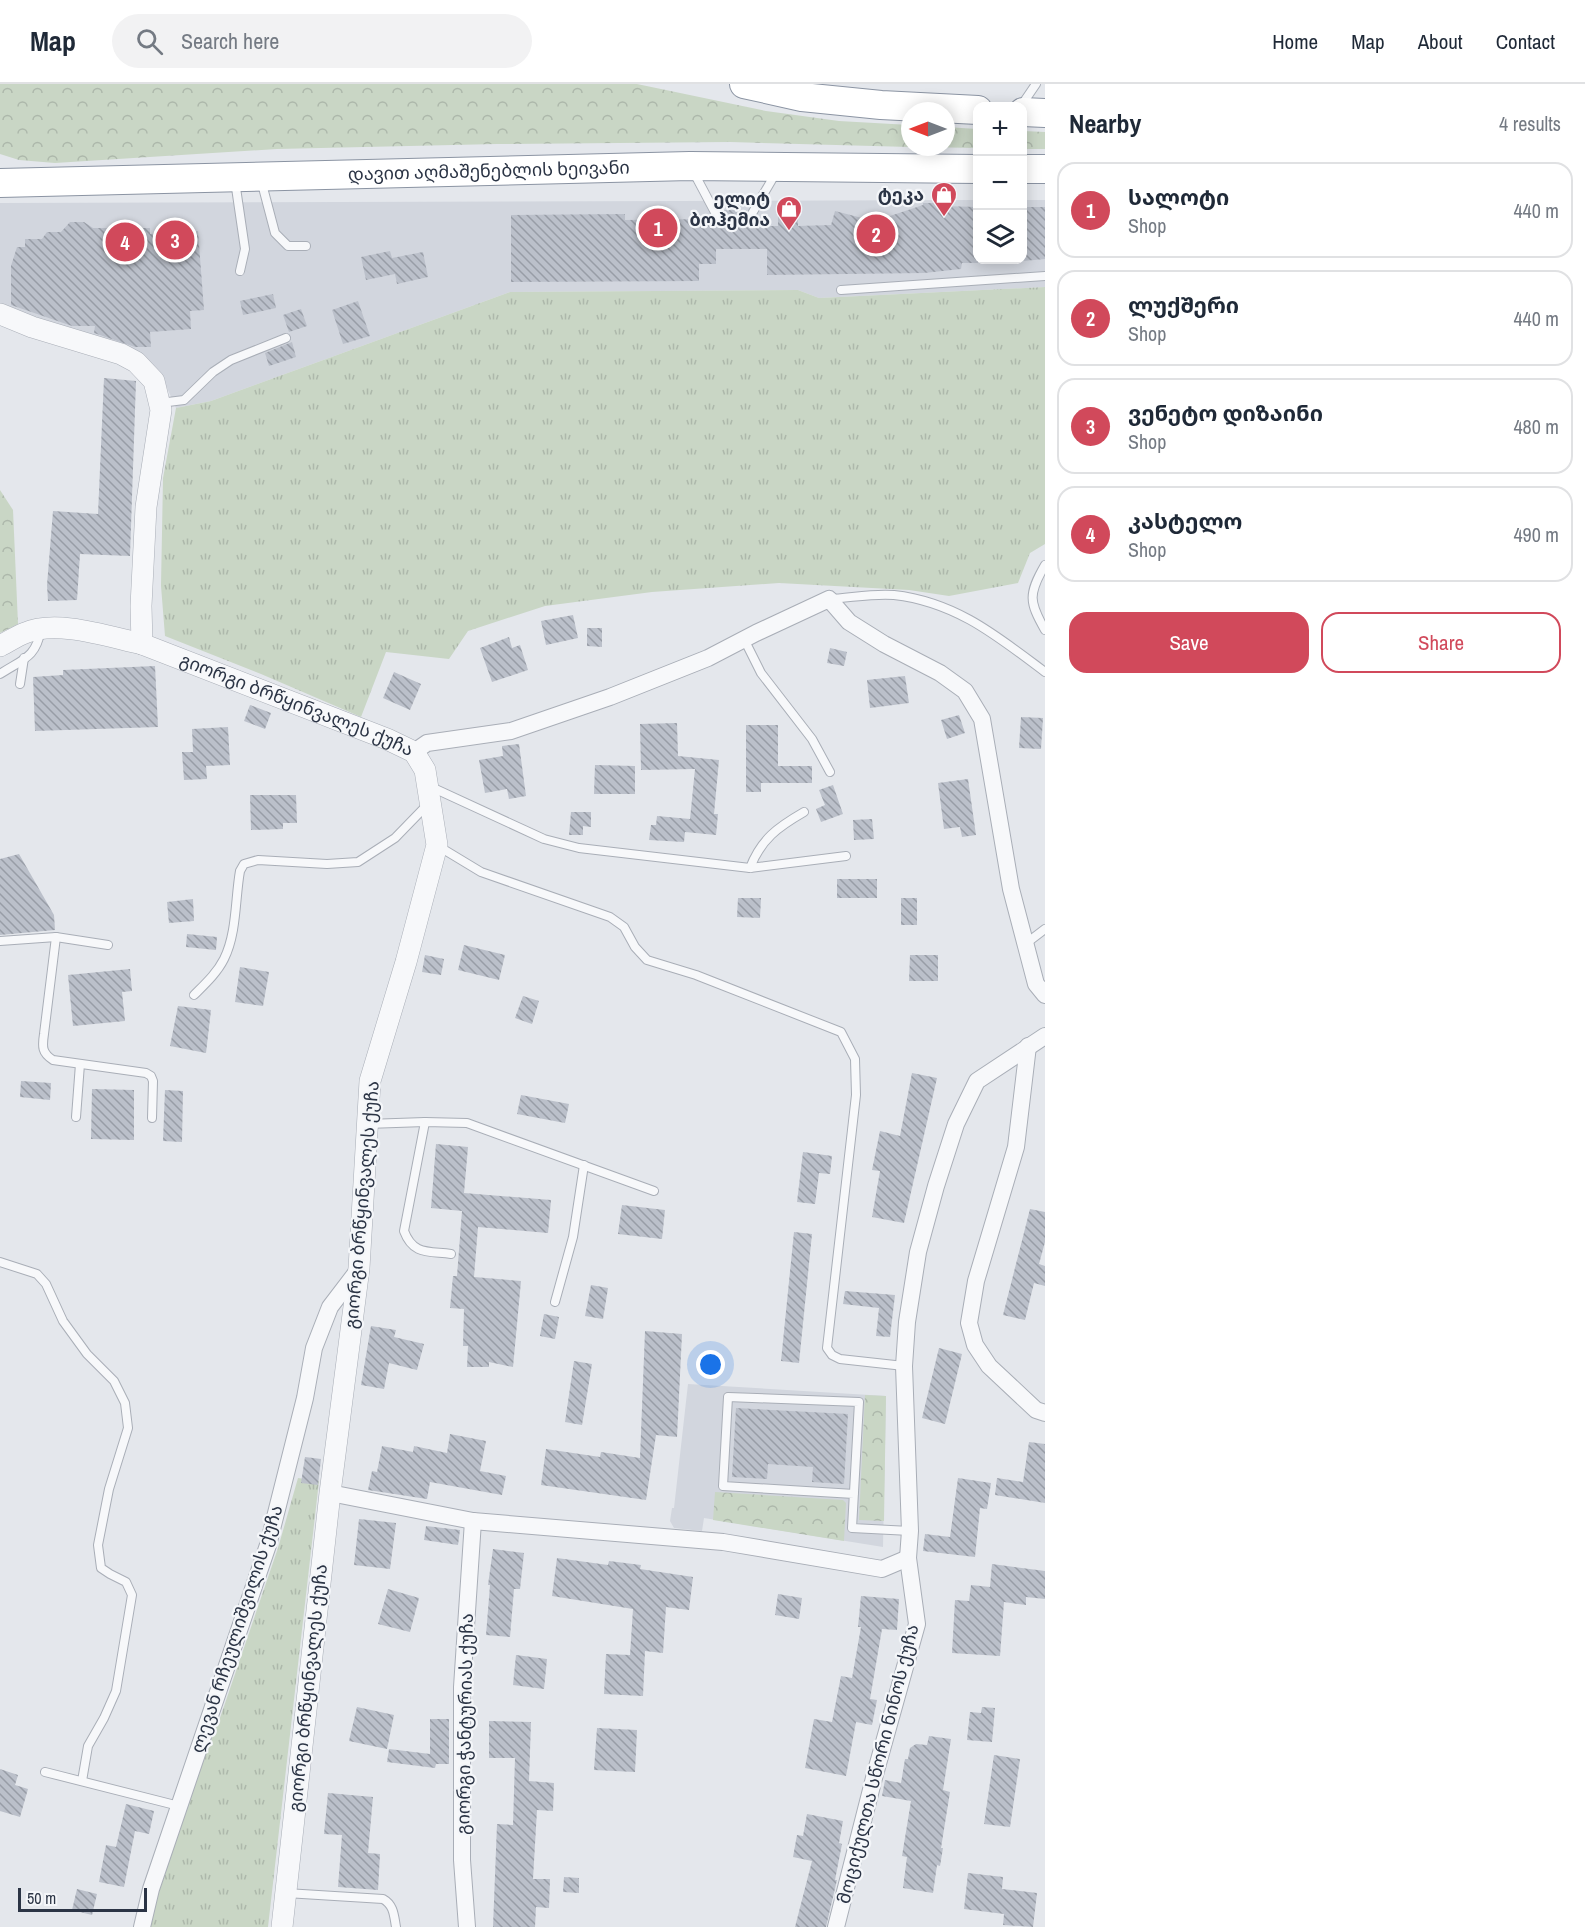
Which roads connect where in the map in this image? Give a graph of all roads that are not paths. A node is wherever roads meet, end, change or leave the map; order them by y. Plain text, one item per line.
1 (744, 84) edge
2 (1036, 84) edge
3 (792, 90) edge
4 (1023, 102) edge
5 (973, 110) edge
6 (1027, 112) edge
7 (1045, 113) edge
8 (690, 166) junction
9 (781, 166) junction
10 (973, 169) edge
11 (1027, 169) edge
12 (1045, 170) edge
13 (0, 171) edge
14 (248, 177) junction
15 (42, 182) junction
16 (0, 183) edge
17 (750, 217) dead end
18 (718, 218) dead end
19 (306, 246) dead end
20 (240, 271) dead end
21 (1045, 276) edge
22 (841, 290) dead end
23 (0, 314) edge
24 (286, 338) dead end
25 (159, 403) junction
26 (1045, 565) edge
27 (829, 599) junction
28 (41, 629) junction
29 (1045, 630) edge
30 (744, 639) junction
31 (142, 644) junction
32 (0, 646) edge
33 (24, 658) junction
34 (1045, 672) edge
35 (0, 674) edge
36 (20, 684) dead end
37 (414, 752) junction
38 (830, 772) dead end
39 (429, 794) junction
40 (804, 812) dead end
41 (437, 845) junction
42 (846, 856) dead end
43 (750, 868) junction
44 (1045, 928) edge
45 (56, 937) junction
46 (0, 941) edge
47 (108, 945) dead end
48 (1024, 945) junction
49 (194, 995) dead end
50 (1045, 995) edge
51 (1045, 1036) edge
52 (1028, 1047) junction
53 (80, 1064) junction
54 (76, 1117) dead end
55 (152, 1118) dead end
56 (425, 1122) junction
57 (367, 1124) junction
58 (584, 1165) junction
59 (654, 1191) dead end
60 (451, 1254) dead end
61 (0, 1262) edge
62 (359, 1268) junction
63 (555, 1302) dead end
64 (904, 1366) junction
65 (1045, 1413) edge
66 (330, 1493) junction
67 (854, 1494) junction
68 (473, 1521) junction
69 (910, 1531) junction
70 (908, 1558) junction
71 (45, 1772) dead end
72 (82, 1781) junction
73 (179, 1806) junction
74 (286, 1893) junction
75 (142, 1927) edge
76 (282, 1927) edge
77 (396, 1927) edge
78 (467, 1927) edge
79 (836, 1927) edge

1 - 3 highway
2 - 4 lane
3 - 5 highway
6 - 7 highway
8 - 9 highway, დავით აღმაშენებლის ხეივანი
8 - 14 highway, დავით აღმაშენებლის ხეივანი
8 - 18 lane
9 - 10 highway, დავით აღმაშენებლის ხეივანი
9 - 17 lane
11 - 12 highway
13 - 15 highway
14 - 15 highway, დავით აღმაშენებლის ხეივანი
14 - 19 lane
14 - 20 lane
15 - 16 highway, დავით აღმაშენებლის ხეივანი
21 - 22 lane
23 - 25 street
24 - 25 lane
25 - 31 street
26 - 29 lane
27 - 30 street
27 - 34 lane
27 - 48 street
28 - 31 street, გიორგი ბრწყინვალეს ქუჩა
28 - 32 street
28 - 33 lane
30 - 37 street
30 - 38 lane
31 - 37 street, გიორგი ბრწყინვალეს ქუჩა
33 - 35 lane
33 - 36 lane
37 - 39 street, გიორგი ბრწყინვალეს ქუჩა
39 - 41 street, გიორგი ბრწყინვალეს ქუჩა
39 - 43 lane
39 - 49 lane
40 - 43 lane
41 - 57 street, გიორგი ბრწყინვალეს ქუჩა
41 - 64 lane
42 - 43 lane
44 - 48 lane
45 - 46 lane
45 - 47 lane
45 - 53 lane
48 - 50 street
51 - 52 street, მოციქულთა სწორი ნინოს ქუჩა
52 - 64 street, მოციქულთა სწორი ნინოს ქუჩა
52 - 65 street
53 - 54 lane
53 - 55 lane
56 - 57 lane
56 - 58 lane
56 - 60 lane
57 - 62 street, გიორგი ბრწყინვალეს ქუჩა
58 - 59 lane
58 - 63 lane
61 - 72 lane
62 - 66 street, გიორგი ბრწყინვალეს ქუჩა
62 - 73 street, ლევან რჩეულიშვილის ქუჩა
64 - 69 street, მოციქულთა სწორი ნინოს ქუჩა
66 - 68 street
66 - 74 street, გიორგი ბრწყინვალეს ქუჩა
67 - 67 lane
67 - 69 lane
68 - 70 street
68 - 78 street, გიორგი ჭანტურიას ქუჩა
69 - 70 street, მოციქულთა სწორი ნინოს ქუჩა
70 - 79 street, მოციქულთა სწორი ნინოს ქუჩა
71 - 72 lane
72 - 73 lane
73 - 75 street, ლევან რჩეულიშვილის ქუჩა
74 - 76 street, გიორგი ბრწყინვალეს ქუჩა
74 - 77 lane

